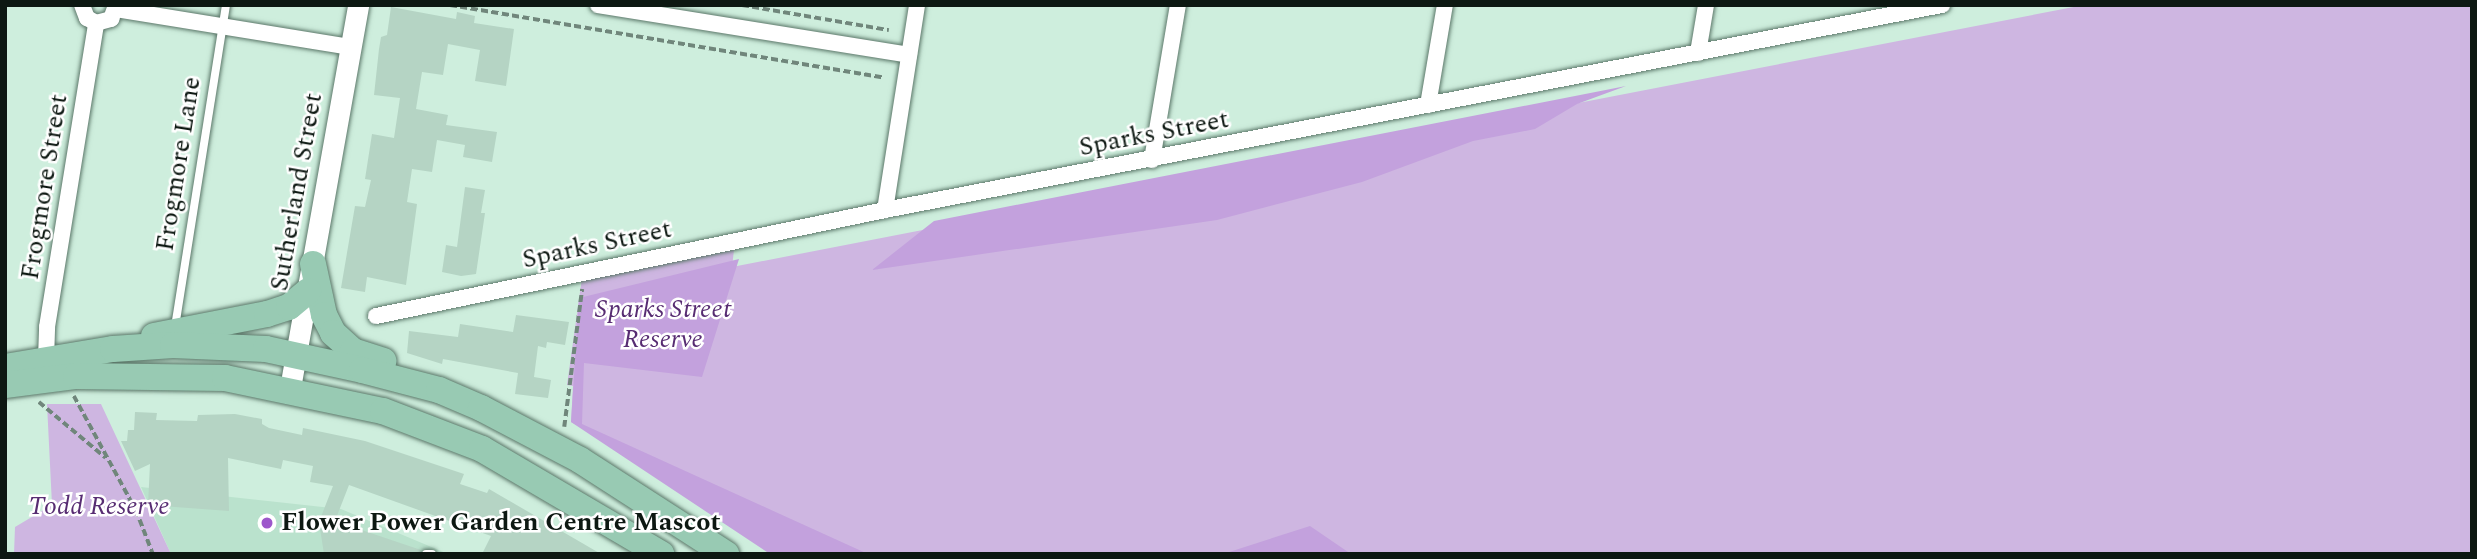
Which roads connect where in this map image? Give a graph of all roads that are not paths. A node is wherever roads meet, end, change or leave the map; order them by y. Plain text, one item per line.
1 (82, 5) edge
2 (226, 5) edge
3 (358, 5) edge
4 (598, 5) edge
5 (917, 5) edge
6 (1178, 5) edge
7 (1444, 5) edge
8 (1706, 5) edge
9 (1941, 5) edge
10 (116, 7) edge
11 (96, 23) junction
12 (222, 27) junction
13 (351, 47) junction
14 (1698, 53) junction
15 (909, 55) junction
16 (1429, 105) junction
17 (1152, 160) junction
18 (885, 209) junction
19 (313, 264) junction
20 (308, 291) junction
21 (376, 316) dead end
22 (174, 330) junction
23 (113, 349) junction
24 (297, 355) junction
25 (46, 359) junction
26 (5, 366) edge
27 (5, 385) edge
28 (290, 388) junction
29 (439, 390) junction
30 (426, 554) edge
31 (432, 554) edge
32 (661, 554) edge
33 (726, 554) edge

1 - 11 street
2 - 12 lane, Frogmore Lane
3 - 13 street, Sutherland Street
4 - 15 street
5 - 15 street
6 - 17 street
7 - 16 street
8 - 14 street
9 - 14 street, Sparks Street
10 - 11 street
10 - 12 street
11 - 25 street, Frogmore Street
12 - 13 street
12 - 22 lane, Frogmore Lane
13 - 19 street, Sutherland Street
14 - 16 street, Sparks Street
15 - 18 street
16 - 17 street, Sparks Street
17 - 18 street, Sparks Street
18 - 21 street, Sparks Street
19 - 20 street, Sutherland Street
19 - 29 main road
20 - 22 main road
20 - 24 street, Sutherland Street
22 - 23 main road
23 - 24 main road
23 - 25 main road
24 - 28 street, Sutherland Street
24 - 29 main road
25 - 26 main road
27 - 28 main road
28 - 32 main road
29 - 33 main road
30 - 31 lane

